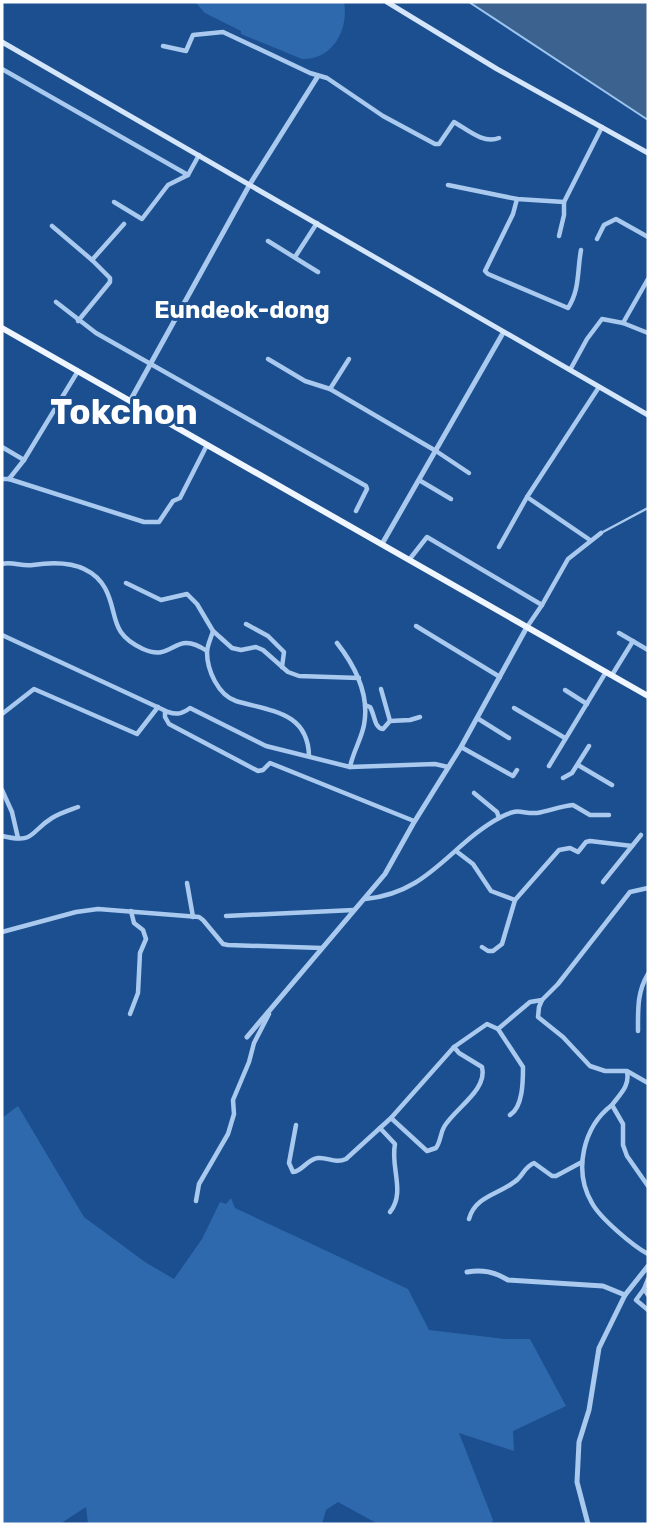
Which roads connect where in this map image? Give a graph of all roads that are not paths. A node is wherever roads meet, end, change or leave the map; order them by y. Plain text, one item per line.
1 (387, 2) edge
2 (2, 42) edge
3 (163, 46) dead end
4 (2, 69) edge
5 (318, 76) junction
6 (602, 127) junction
7 (499, 138) dead end
8 (648, 153) edge
9 (199, 155) junction
10 (188, 175) junction
11 (250, 184) junction
12 (448, 185) dead end
13 (517, 199) junction
14 (114, 202) dead end
15 (564, 202) junction
16 (317, 223) junction
17 (124, 224) dead end
18 (51, 226) dead end
19 (559, 236) dead end
20 (648, 237) edge
21 (597, 239) dead end
22 (268, 241) dead end
23 (580, 250) dead end
24 (295, 257) junction
25 (92, 260) junction
26 (318, 271) dead end
27 (648, 279) edge
28 (56, 302) dead end
29 (78, 321) junction
30 (623, 323) junction
31 (2, 328) edge
32 (503, 333) junction
33 (648, 333) edge
34 (268, 359) dead end
35 (349, 359) dead end
36 (151, 363) junction
37 (570, 370) junction
38 (78, 371) junction
39 (599, 387) junction
40 (330, 389) junction
41 (130, 401) junction
42 (648, 415) edge
43 (208, 445) junction
44 (2, 447) edge
45 (436, 451) junction
46 (24, 460) junction
47 (468, 473) dead end
48 (2, 479) edge
49 (9, 479) junction
50 (419, 480) junction
51 (527, 497) junction
52 (451, 499) dead end
53 (648, 508) edge
54 (356, 510) dead end
55 (601, 534) joint
56 (590, 540) junction
57 (382, 544) junction
58 (499, 547) dead end
59 (409, 560) junction
60 (2, 564) edge
61 (126, 583) dead end
62 (542, 605) junction
63 (246, 624) dead end
64 (416, 626) dead end
65 (527, 627) junction
66 (213, 632) junction
67 (619, 633) dead end
68 (2, 635) edge
69 (634, 641) junction
70 (337, 643) dead end
71 (648, 649) edge
72 (206, 651) junction
73 (281, 667) junction
74 (609, 674) junction
75 (500, 677) junction
76 (359, 678) junction
77 (381, 689) dead end
78 (565, 690) dead end
79 (648, 696) edge
80 (587, 704) junction
81 (365, 705) junction
82 (158, 706) junction
83 (514, 708) dead end
84 (165, 710) junction
85 (2, 714) edge
86 (420, 716) dead end
87 (477, 718) junction
88 (390, 721) junction
89 (509, 738) dead end
90 (565, 738) junction
91 (589, 746) dead end
92 (461, 747) junction
93 (309, 756) junction
94 (578, 765) junction
95 (549, 766) dead end
96 (350, 767) junction
97 (449, 767) junction
98 (517, 770) dead end
99 (563, 778) dead end
100 (612, 785) dead end
101 (2, 790) edge
102 (474, 793) dead end
103 (78, 807) dead end
104 (609, 815) dead end
105 (499, 817) junction
106 (414, 821) junction
107 (641, 835) dead end
108 (2, 836) edge
109 (18, 838) junction
110 (632, 846) junction
111 (456, 851) junction
112 (603, 882) dead end
113 (187, 883) dead end
114 (648, 888) edge
115 (365, 899) junction
116 (514, 900) junction
117 (354, 910) junction
118 (131, 911) junction
119 (226, 916) dead end
120 (193, 917) junction
121 (2, 932) edge
122 (482, 947) dead end
123 (321, 948) junction
124 (648, 974) edge
125 (542, 1000) junction
126 (274, 1004) junction
127 (130, 1014) dead end
128 (498, 1029) junction
129 (638, 1031) dead end
130 (247, 1037) dead end
131 (454, 1047) junction
132 (627, 1071) junction
133 (648, 1083) edge
134 (612, 1105) junction
135 (510, 1115) dead end
136 (391, 1118) junction
137 (296, 1125) dead end
138 (380, 1128) junction
139 (582, 1162) junction
140 (648, 1186) edge
141 (196, 1201) dead end
142 (390, 1212) dead end
143 (469, 1219) dead end
144 (648, 1254) edge
145 (648, 1266) edge
146 (467, 1272) dead end
147 (648, 1279) edge
148 (644, 1289) junction
149 (625, 1295) junction
150 (648, 1295) edge
151 (648, 1310) edge
152 (588, 1524) edge

1 - 6 main road
2 - 9 main road
3 - 5 street
4 - 10 street
5 - 7 street
5 - 11 street
6 - 8 main road
6 - 15 street
9 - 10 street
9 - 11 main road
10 - 14 street
11 - 16 main road
11 - 36 street
12 - 13 street
13 - 15 street
13 - 23 street
15 - 19 street
16 - 24 street
16 - 32 main road
17 - 25 street
18 - 25 street
20 - 21 street
22 - 24 street
24 - 26 street
25 - 29 street
27 - 30 street
28 - 29 street
29 - 36 street
30 - 33 street
30 - 37 street
31 - 38 main road
32 - 37 main road
32 - 45 street
34 - 40 street
35 - 40 street
36 - 41 street
36 - 54 street
37 - 39 main road
38 - 41 main road
38 - 46 street
39 - 42 main road
39 - 51 street
40 - 45 street
41 - 43 main road
43 - 49 street
43 - 57 main road
44 - 46 street
45 - 47 street
45 - 50 street
46 - 49 street
48 - 49 street
50 - 52 street
50 - 57 street
51 - 56 street
51 - 58 street
53 - 55 street
55 - 56 street
56 - 62 street
57 - 59 main road
59 - 62 street
59 - 65 main road
60 - 72 street
61 - 66 street
62 - 65 street
63 - 73 street
64 - 75 street
65 - 74 main road
65 - 75 street
66 - 72 street
66 - 73 street
67 - 69 street
68 - 82 street
69 - 71 street
69 - 74 street
70 - 76 street
72 - 93 street
73 - 76 street
74 - 79 main road
74 - 80 street
75 - 87 street
76 - 81 street
77 - 88 street
78 - 80 street
80 - 90 street
81 - 88 street
81 - 96 street
82 - 84 street
82 - 85 street
83 - 90 street
84 - 93 street
84 - 106 street
86 - 88 street
87 - 89 street
87 - 92 street
90 - 95 street
91 - 94 street
92 - 97 street
92 - 98 street
93 - 96 street
94 - 99 street
94 - 100 street
96 - 97 street
97 - 106 street
101 - 109 street
102 - 105 street
103 - 109 street
104 - 105 street
105 - 111 street
106 - 115 street
107 - 110 street
108 - 109 street
110 - 112 street
110 - 116 street
111 - 115 street
111 - 116 street
113 - 120 street
114 - 125 street
115 - 117 street
116 - 122 street
117 - 119 street
117 - 123 street
118 - 120 street
118 - 121 street
118 - 127 street
120 - 123 street
123 - 126 street
124 - 129 street
125 - 128 street
125 - 132 street
126 - 130 street
126 - 141 street
128 - 131 street
128 - 135 street
131 - 136 street
131 - 136 street
132 - 133 street
132 - 134 street
134 - 139 street
134 - 140 street
136 - 138 street
137 - 138 street
138 - 142 street
139 - 143 street
139 - 144 street
145 - 149 street
146 - 149 street
147 - 148 street
148 - 150 street
148 - 151 street
149 - 152 street

